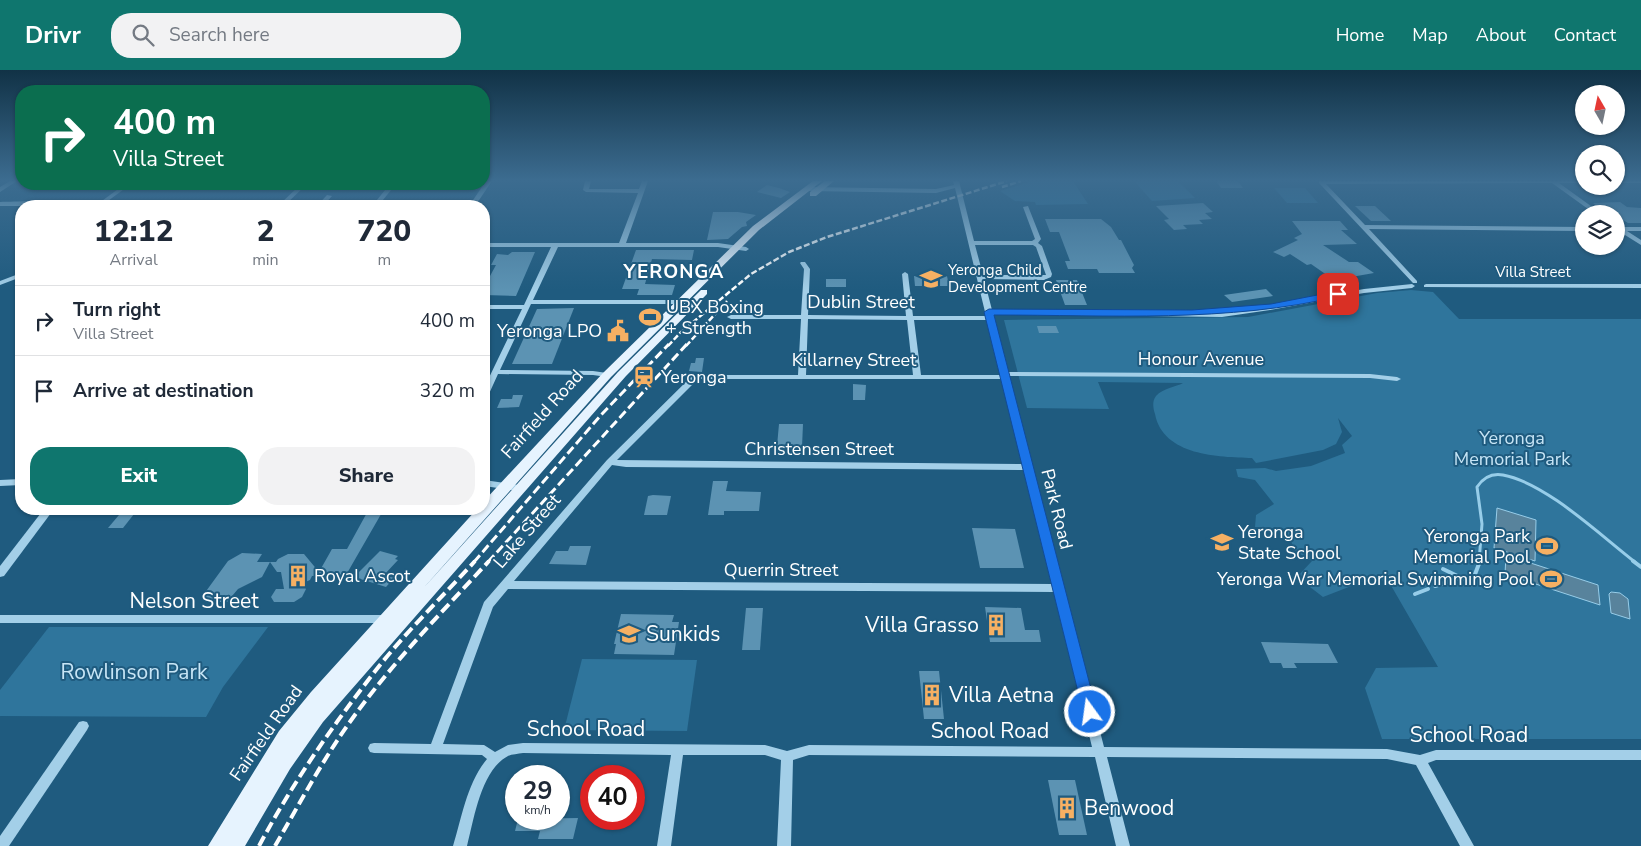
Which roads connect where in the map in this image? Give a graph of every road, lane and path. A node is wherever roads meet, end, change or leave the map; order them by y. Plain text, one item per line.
1 (632, 217) edge
2 (769, 217) edge
3 (782, 217) edge
4 (965, 217) edge
5 (1030, 217) edge
6 (1354, 217) edge
7 (1363, 227) junction
8 (1575, 228) edge
9 (1625, 228) edge
10 (1641, 229) edge
11 (1625, 233) edge
12 (971, 243) junction
13 (1034, 243) junction
14 (1641, 243) edge
15 (490, 244) edge
16 (556, 244) junction
17 (622, 244) junction
18 (742, 248) junction
19 (803, 263) dead end
20 (905, 274) dead end
21 (15, 278) edge
22 (980, 278) junction
23 (0, 284) edge
24 (1414, 284) junction
25 (1641, 286) edge
26 (681, 302) junction
27 (526, 305) junction
28 (490, 307) edge
29 (989, 315) junction
30 (731, 317) dead end
31 (805, 317) junction
32 (910, 318) junction
33 (495, 372) junction
34 (607, 375) junction
35 (702, 376) joint
36 (802, 376) junction
37 (1006, 376) junction
38 (917, 377) junction
39 (1396, 379) dead end
40 (490, 383) edge
41 (610, 462) junction
42 (1028, 467) junction
43 (15, 482) edge
44 (0, 483) edge
45 (490, 484) edge
46 (513, 487) junction
47 (490, 511) edge
48 (490, 514) edge
49 (44, 515) edge
50 (486, 515) edge
51 (489, 515) edge
52 (0, 574) edge
53 (504, 585) junction
54 (1059, 588) junction
55 (0, 619) edge
56 (387, 619) junction
57 (83, 726) dead end
58 (374, 748) dead end
59 (678, 749) junction
60 (435, 750) junction
61 (1100, 752) junction
62 (1641, 755) edge
63 (787, 756) junction
64 (494, 758) junction
65 (1420, 760) junction
66 (1, 846) edge
67 (218, 846) edge
68 (235, 846) edge
69 (460, 846) edge
70 (664, 846) edge
71 (784, 846) edge
72 (1123, 846) edge
73 (1466, 846) edge

1 - 17 street
2 - 18 main road, Fairfield Road
3 - 18 main road, Fairfield Road
4 - 12 street, Park Road
5 - 13 street
6 - 7 street
7 - 8 street
7 - 24 street
9 - 10 street
11 - 14 street
12 - 13 street
12 - 22 street, Park Road
13 - 22 street
15 - 16 street
16 - 17 street
16 - 27 street
17 - 18 street
18 - 26 main road, Fairfield Road
18 - 46 main road, Fairfield Road
19 - 31 street
20 - 32 street
21 - 23 street
22 - 29 street, Park Road
24 - 25 street, Villa Street
24 - 29 street
26 - 27 street
26 - 34 main road, Fairfield Road
27 - 28 street
27 - 33 street
29 - 32 street, Dublin Street
29 - 37 street, Park Road
30 - 31 street, Dublin Street
31 - 32 street, Dublin Street
31 - 36 street
32 - 38 street
33 - 34 street
33 - 40 street
34 - 46 main road, Fairfield Road
35 - 36 street, Killarney Street
35 - 41 street, Lake Street
36 - 38 street, Killarney Street
37 - 38 street, Killarney Street
37 - 39 street, Honour Avenue
37 - 42 street, Park Road
41 - 42 street, Christensen Street
41 - 53 street, Lake Street
42 - 54 street, Park Road
43 - 44 street
45 - 46 street
46 - 47 main road, Fairfield Road
46 - 48 main road, Fairfield Road
49 - 52 street
50 - 56 main road, Fairfield Road
51 - 68 main road, Fairfield Road
53 - 54 street, Querrin Street
53 - 60 street, Lake Street
54 - 61 street, Park Road
55 - 56 street, Nelson Street
56 - 67 main road, Fairfield Road
57 - 66 street
58 - 60 street
59 - 63 street, School Road
59 - 64 street, School Road
59 - 70 street
60 - 64 street
61 - 63 street, School Road
61 - 65 street, School Road
61 - 72 street, Park Road
62 - 65 street, School Road
63 - 71 street
64 - 69 street
65 - 73 street

